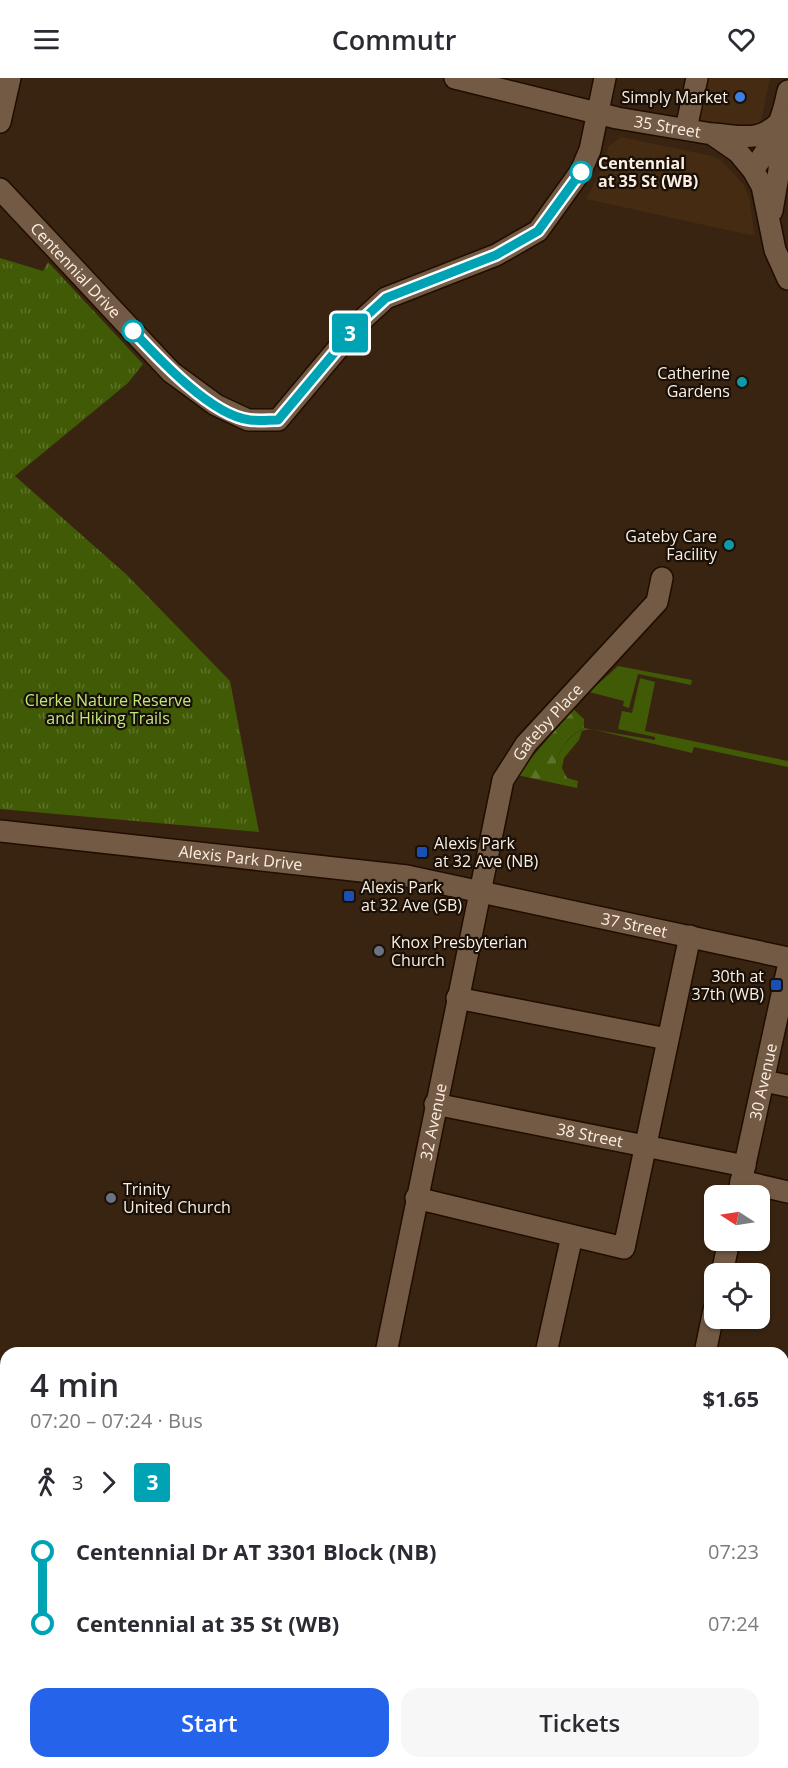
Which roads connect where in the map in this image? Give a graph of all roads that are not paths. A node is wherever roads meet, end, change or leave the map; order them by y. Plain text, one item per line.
1 (10, 78) edge
2 (455, 78) edge
3 (605, 78) edge
4 (697, 78) edge
5 (788, 91) edge
6 (598, 114) junction
7 (782, 119) junction
8 (0, 122) edge
9 (686, 129) junction
10 (712, 134) junction
11 (753, 170) junction
12 (0, 189) edge
13 (770, 222) junction
14 (788, 279) edge
15 (662, 578) dead end
16 (0, 831) edge
17 (480, 891) junction
18 (690, 936) junction
19 (788, 958) edge
20 (788, 967) edge
21 (457, 998) junction
22 (667, 1039) junction
23 (764, 1081) junction
24 (788, 1086) edge
25 (435, 1104) junction
26 (645, 1146) junction
27 (741, 1181) edge
28 (788, 1192) edge
29 (416, 1198) junction
30 (572, 1236) junction
31 (710, 1329) edge
32 (387, 1347) edge
33 (547, 1347) edge
34 (706, 1347) edge

1 - 8 street
2 - 6 street, 35 Street
3 - 6 street
4 - 9 street
5 - 7 street
6 - 9 street, 35 Street
6 - 12 street, Centennial Drive
7 - 10 street
7 - 11 street
7 - 13 street
9 - 10 street, 35 Street
10 - 11 street, 35 Street
11 - 13 street, 35 Street
13 - 14 street, 35 Street
15 - 17 street, Gateby Place
16 - 17 street, Alexis Park Drive
17 - 18 street, 37 Street
17 - 21 street, 32 Avenue
18 - 19 street, 37 Street
18 - 22 street
20 - 23 street, 30 Avenue
21 - 22 street
21 - 25 street, 32 Avenue
22 - 26 street
23 - 24 street
23 - 27 street, 30 Avenue
25 - 26 street, 38 Street
25 - 29 street, 32 Avenue
26 - 27 street, 38 Street
26 - 30 street
27 - 28 street, 38 Street
29 - 30 street
29 - 32 street, 32 Avenue
30 - 33 street
31 - 34 street

